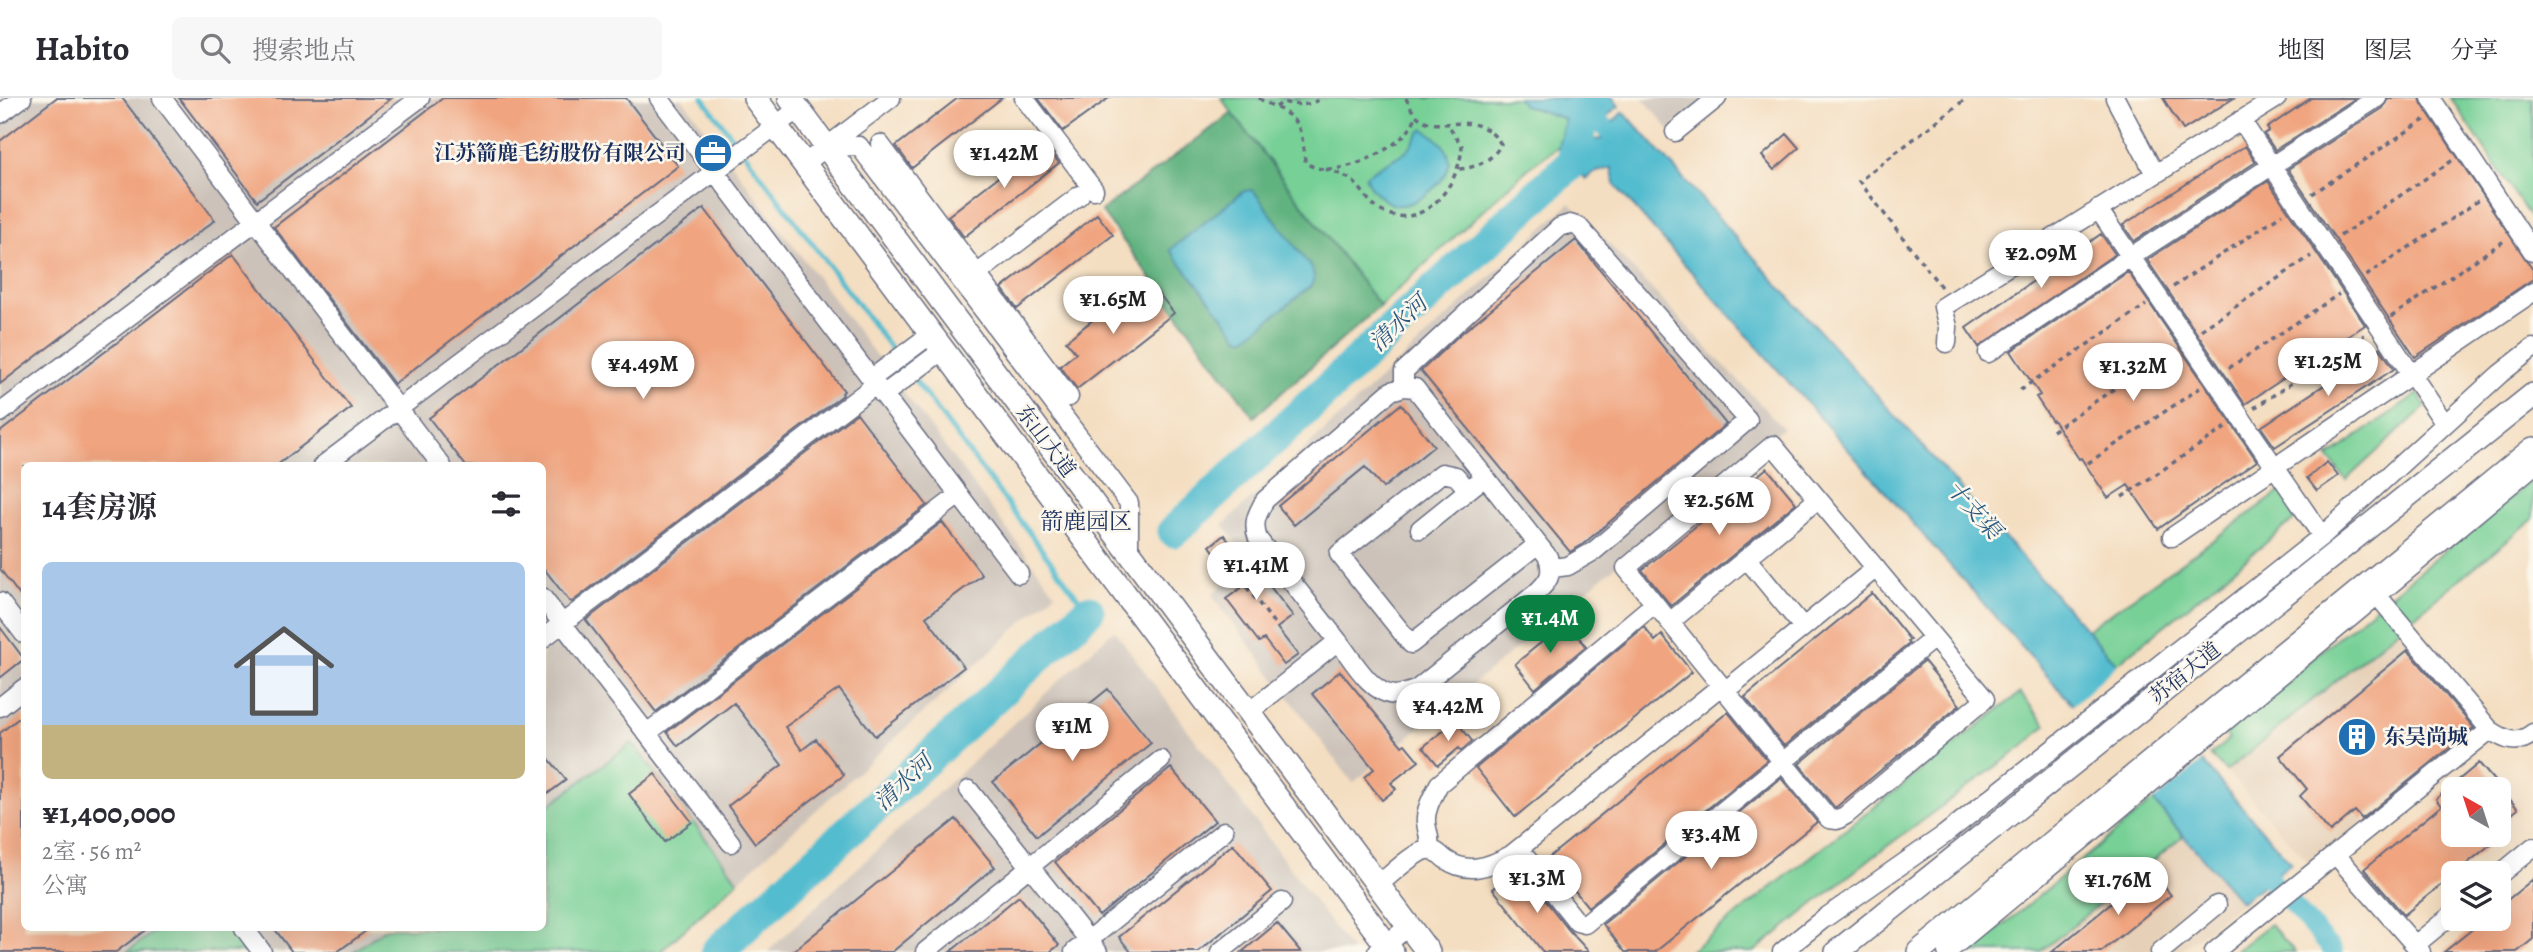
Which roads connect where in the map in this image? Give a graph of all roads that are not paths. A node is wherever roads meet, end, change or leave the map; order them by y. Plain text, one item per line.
1 (22, 98) edge
2 (162, 98) edge
3 (419, 98) edge
4 (659, 98) edge
5 (755, 98) edge
6 (891, 98) edge
7 (1024, 98) edge
8 (1717, 98) edge
9 (2115, 98) edge
10 (2277, 98) edge
11 (2377, 98) edge
12 (794, 104) edge
13 (2435, 104) edge
14 (0, 114) edge
15 (2241, 120) junction
16 (776, 126) junction
17 (1675, 132) dead end
18 (880, 144) dead end
19 (827, 147) junction
20 (804, 164) junction
21 (2271, 166) junction
22 (715, 172) junction
23 (2155, 174) junction
24 (2098, 209) junction
25 (256, 221) junction
26 (2533, 252) edge
27 (2130, 257) junction
28 (970, 279) junction
29 (2533, 292) edge
30 (937, 342) junction
31 (1947, 342) dead end
32 (2533, 348) edge
33 (1988, 353) dead end
34 (2412, 374) junction
35 (876, 386) junction
36 (1404, 387) junction
37 (2533, 395) edge
38 (1069, 397) dead end
39 (399, 408) junction
40 (0, 413) edge
41 (2445, 424) junction
42 (2533, 449) edge
43 (327, 462) edge
44 (439, 462) edge
45 (2533, 466) edge
46 (2274, 467) junction
47 (1485, 476) junction
48 (1468, 490) junction
49 (958, 495) junction
50 (1818, 499) junction
51 (1420, 529) dead end
52 (2322, 536) junction
53 (2172, 537) dead end
54 (1538, 544) junction
55 (1129, 552) junction
56 (1746, 559) junction
57 (1552, 568) junction
58 (1876, 568) junction
59 (1019, 574) dead end
60 (2372, 590) junction
61 (0, 602) edge
62 (546, 602) edge
63 (1654, 604) junction
64 (1670, 622) junction
65 (563, 623) junction
66 (1803, 627) junction
67 (21, 630) edge
68 (546, 636) edge
69 (1934, 638) junction
70 (1338, 640) junction
71 (1723, 688) junction
72 (21, 690) edge
73 (0, 707) edge
74 (1249, 712) junction
75 (2490, 730) junction
76 (647, 733) junction
77 (2533, 733) edge
78 (1161, 760) dead end
79 (1782, 761) junction
80 (969, 790) dead end
81 (2128, 792) junction
82 (1224, 831) dead end
83 (731, 843) dead end
84 (2533, 847) edge
85 (1429, 849) junction
86 (1520, 850) junction
87 (2336, 855) junction
88 (2511, 865) edge
89 (1030, 867) junction
90 (1378, 885) junction
91 (1282, 902) dead end
92 (2217, 905) dead end
93 (1409, 926) junction
94 (2441, 926) edge
95 (246, 931) edge
96 (1094, 946) edge
97 (2418, 948) edge
98 (1385, 949) edge
99 (262, 952) edge
100 (925, 952) edge
101 (1074, 952) edge
102 (1220, 952) edge
103 (1429, 952) edge
104 (1782, 952) edge
105 (1837, 952) edge
106 (1919, 952) edge
107 (1947, 952) edge
108 (2160, 952) edge
109 (2214, 952) edge

1 - 14 lane
2 - 25 lane
3 - 25 lane
4 - 22 lane
5 - 16 main road, 东山大道
6 - 19 lane
7 - 28 lane
8 - 17 lane
9 - 23 lane
10 - 15 lane
11 - 21 lane
12 - 16 lane
12 - 19 main road, 东山大道
13 - 26 lane
15 - 21 lane
15 - 23 lane
16 - 20 main road, 东山大道
16 - 22 lane
18 - 28 lane
19 - 20 lane
19 - 28 lane
19 - 55 main road, 东山大道
20 - 30 main road, 东山大道
21 - 27 lane
21 - 34 lane
22 - 35 lane
22 - 39 lane
23 - 24 lane
24 - 27 lane
24 - 31 lane
25 - 39 lane
25 - 40 lane
27 - 33 lane
27 - 46 lane
28 - 38 lane
28 - 55 lane
29 - 34 lane
30 - 35 lane
30 - 35 lane
30 - 98 main road, 东山大道
32 - 41 lane
34 - 41 lane
34 - 46 lane
35 - 49 lane
35 - 65 lane
36 - 47 lane
36 - 57 lane
36 - 70 lane
37 - 105 main road, 苏宿大道
39 - 43 lane
39 - 44 lane
41 - 52 lane
42 - 60 main road
45 - 60 lane
46 - 52 lane
46 - 53 lane
47 - 48 lane
47 - 54 lane
48 - 51 lane
48 - 54 lane
49 - 59 lane
49 - 76 lane
50 - 56 lane
50 - 58 lane
50 - 63 lane
52 - 104 lane
54 - 57 lane
55 - 74 main road, 东山大道
56 - 64 lane
56 - 66 lane
57 - 70 lane
58 - 66 lane
58 - 69 lane
60 - 75 lane
60 - 81 main road
61 - 67 lane
62 - 65 lane
63 - 64 lane
63 - 85 lane
64 - 71 lane
65 - 68 lane
65 - 76 lane
66 - 71 lane
69 - 79 lane
69 - 79 lane
70 - 74 lane
71 - 79 lane
71 - 86 lane
72 - 73 lane
74 - 90 main road, 东山大道
75 - 77 lane
75 - 87 lane
76 - 83 lane
78 - 89 lane
79 - 86 lane
80 - 89 lane
81 - 106 main road
81 - 107 lane
82 - 96 lane
84 - 88 lane
85 - 86 lane
85 - 90 lane
87 - 97 lane
87 - 109 lane
89 - 96 lane
89 - 100 lane
90 - 93 main road, 东山大道
91 - 102 lane
92 - 108 lane
93 - 98 lane
93 - 103 main road, 东山大道
94 - 97 lane
95 - 99 lane
96 - 101 lane

